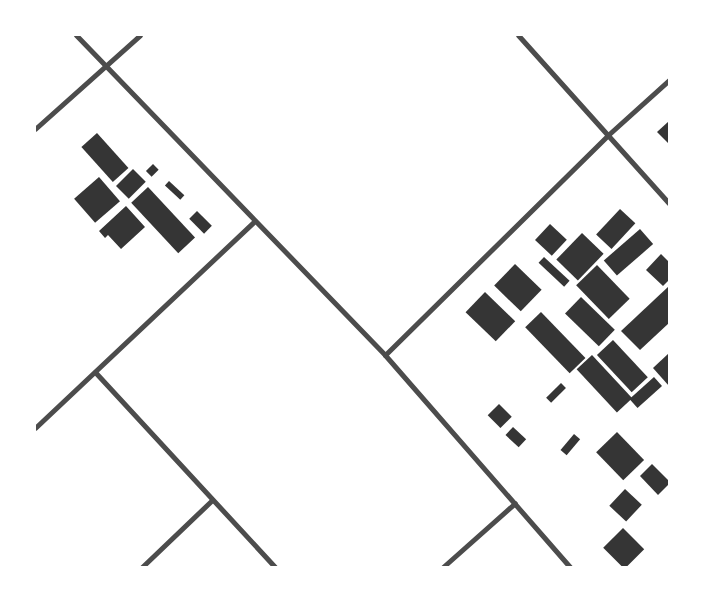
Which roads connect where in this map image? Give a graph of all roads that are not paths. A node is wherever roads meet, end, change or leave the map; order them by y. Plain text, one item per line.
1 (76, 35) edge
2 (140, 35) edge
3 (518, 35) edge
4 (104, 66) junction
5 (669, 80) edge
6 (35, 129) edge
7 (608, 135) junction
8 (669, 203) edge
9 (255, 221) junction
10 (385, 355) junction
11 (95, 372) junction
12 (35, 428) edge
13 (212, 500) junction
14 (515, 503) junction
15 (142, 567) edge
16 (275, 567) edge
17 (443, 567) edge
18 (570, 567) edge

1 - 4 street
2 - 4 street
3 - 7 street
4 - 6 street
4 - 9 street
5 - 7 street
7 - 8 street
7 - 10 street
9 - 10 street
9 - 11 street
10 - 14 street
11 - 12 street
11 - 13 street
13 - 15 street
13 - 16 street
14 - 17 street
14 - 18 street

